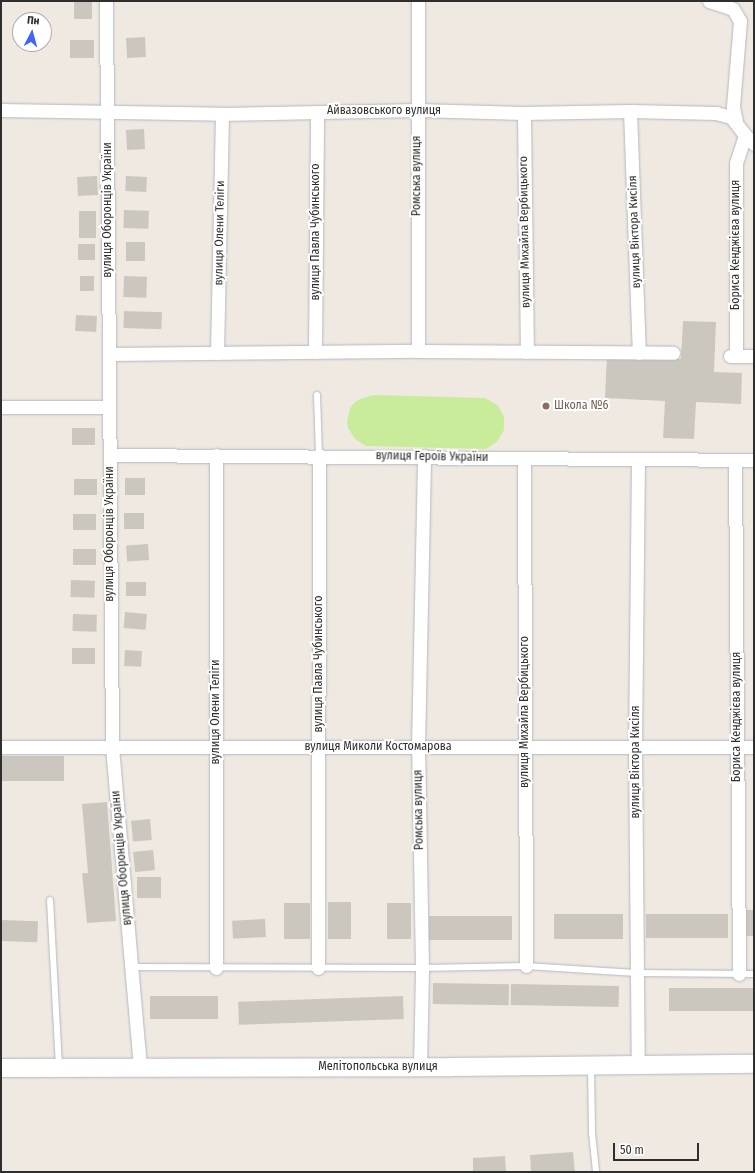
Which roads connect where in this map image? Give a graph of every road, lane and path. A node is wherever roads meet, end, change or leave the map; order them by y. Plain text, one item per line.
1 (106, 1) edge
2 (418, 1) edge
3 (709, 1) edge
4 (1, 110) edge
5 (417, 110) junction
6 (630, 111) junction
7 (107, 112) junction
8 (317, 112) junction
9 (524, 113) junction
10 (222, 114) junction
11 (736, 122) junction
12 (749, 140) edge
13 (418, 351) junction
14 (315, 352) junction
15 (527, 352) junction
16 (217, 353) junction
17 (639, 353) junction
18 (673, 353) dead end
19 (109, 354) junction
20 (754, 356) edge
21 (317, 395) dead end
22 (1, 407) edge
23 (110, 407) junction
24 (110, 455) junction
25 (216, 455) junction
26 (319, 455) junction
27 (424, 456) junction
28 (524, 458) junction
29 (638, 459) junction
30 (735, 460) junction
31 (754, 460) edge
32 (1, 747) edge
33 (112, 747) junction
34 (216, 747) junction
35 (319, 747) junction
36 (418, 747) junction
37 (635, 747) junction
38 (737, 747) junction
39 (754, 747) edge
40 (525, 748) junction
41 (50, 900) dead end
42 (526, 966) junction
43 (132, 967) junction
44 (216, 968) junction
45 (318, 968) junction
46 (422, 968) junction
47 (636, 973) junction
48 (739, 974) junction
49 (754, 974) edge
50 (754, 1064) edge
51 (590, 1065) junction
52 (638, 1065) junction
53 (140, 1066) junction
54 (59, 1067) junction
55 (420, 1067) junction
56 (1, 1068) edge
57 (596, 1172) edge

1 - 7 street, вулиця Оборонців України
2 - 5 street, Ромська вулиця
3 - 11 street
4 - 7 street, Айвазовського вулиця
5 - 8 street, Айвазовського вулиця
5 - 9 street, Айвазовського вулиця
5 - 13 street, Ромська вулиця
6 - 9 street, Айвазовського вулиця
6 - 11 street, Айвазовського вулиця
6 - 17 street, вулиця Віктора Кисіля
7 - 10 street, Айвазовського вулиця
7 - 19 street, вулиця Оборонців України
8 - 10 street, Айвазовського вулиця
8 - 14 street, вулиця Павла Чубинського
9 - 15 street, вулиця Михайла Вербицького
10 - 16 street, вулиця Олени Теліги
11 - 12 street, Айвазовського вулиця
12 - 20 street, Бориса Кенджієва вулиця
13 - 14 street
13 - 15 street
14 - 16 street
15 - 17 street
16 - 19 street
17 - 18 street
19 - 23 street, вулиця Оборонців України
21 - 26 lane
22 - 23 street
23 - 24 street, вулиця Оборонців України
24 - 25 street, вулиця Героїв України
24 - 33 street, вулиця Оборонців України
25 - 26 street, вулиця Героїв України
25 - 34 street, вулиця Олени Теліги
26 - 27 street, вулиця Героїв України
26 - 35 street, вулиця Павла Чубинського
27 - 28 street, вулиця Героїв України
27 - 36 street, Ромська вулиця
28 - 29 street, вулиця Героїв України
28 - 40 street, вулиця Михайла Вербицького
29 - 30 street, вулиця Героїв України
29 - 37 street, вулиця Віктора Кисіля
30 - 31 street, вулиця Героїв України
30 - 38 street, Бориса Кенджієва вулиця
32 - 33 street, вулиця Миколи Костомарова
33 - 34 street, вулиця Миколи Костомарова
33 - 43 street, вулиця Оборонців України
34 - 35 street, вулиця Миколи Костомарова
34 - 44 street, вулиця Олени Теліги
35 - 36 street, вулиця Миколи Костомарова
35 - 45 street, вулиця Павла Чубинського
36 - 40 street, вулиця Миколи Костомарова
36 - 46 street, Ромська вулиця
37 - 38 street, вулиця Миколи Костомарова
37 - 40 street, вулиця Миколи Костомарова
37 - 47 street, вулиця Віктора Кисіля
38 - 39 street, вулиця Миколи Костомарова
38 - 48 street, Бориса Кенджієва вулиця
40 - 42 street, вулиця Михайла Вербицького
41 - 54 lane
42 - 46 lane
42 - 47 lane
43 - 44 lane
43 - 53 street, вулиця Оборонців України
44 - 45 lane
45 - 46 lane
46 - 55 street, Ромська вулиця
47 - 48 lane
47 - 52 street, вулиця Віктора Кисіля
48 - 49 lane
50 - 52 main road, Мелітопольська вулиця
51 - 52 main road, Мелітопольська вулиця
51 - 55 main road, Мелітопольська вулиця
51 - 57 lane
53 - 54 main road, Мелітопольська вулиця
53 - 55 main road, Мелітопольська вулиця
54 - 56 main road, Мелітопольська вулиця

